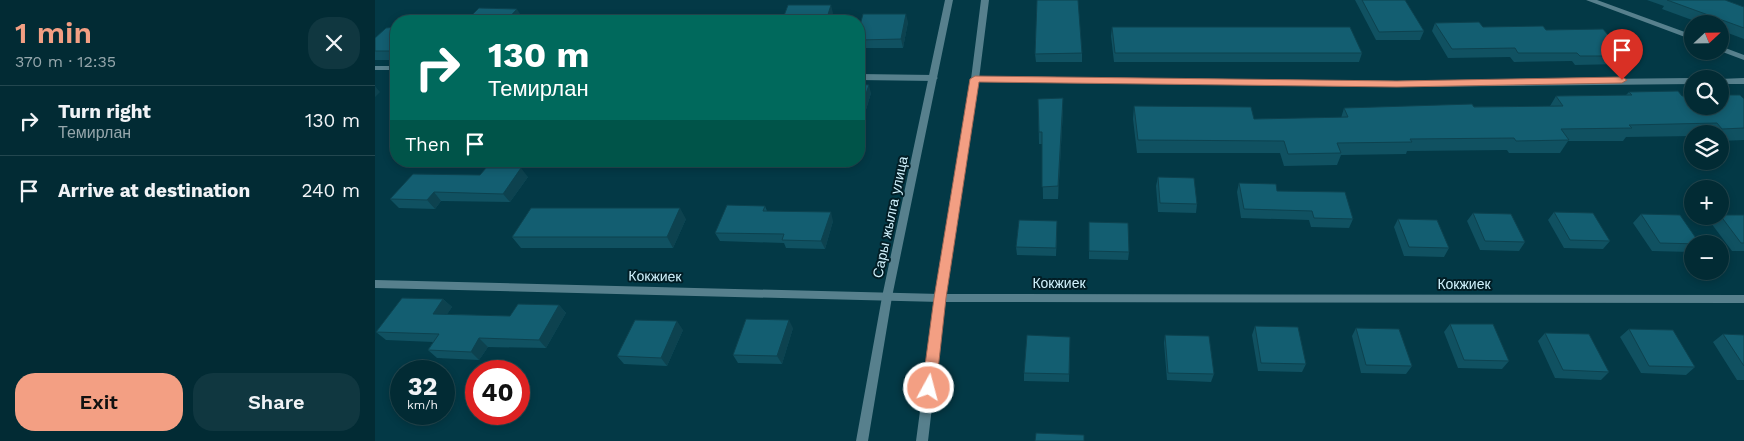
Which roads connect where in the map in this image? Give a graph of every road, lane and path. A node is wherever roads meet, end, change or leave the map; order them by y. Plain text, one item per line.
1 (949, 0) edge
2 (985, 0) edge
3 (1590, 0) edge
4 (1684, 35) edge
5 (1729, 52) edge
6 (1744, 58) edge
7 (375, 68) edge
8 (390, 68) edge
9 (865, 77) edge
10 (934, 78) junction
11 (975, 79) junction
12 (1684, 81) edge
13 (1729, 81) edge
14 (1744, 81) edge
15 (375, 284) edge
16 (887, 297) junction
17 (940, 298) junction
18 (1744, 299) edge
19 (862, 441) edge
20 (922, 441) edge

1 - 10 street, Сары жылга улица
2 - 11 street
3 - 4 street
5 - 6 street
7 - 8 street
9 - 10 street
10 - 16 street, Сары жылга улица
11 - 12 street
11 - 17 street
13 - 14 street
15 - 16 street, Кокжиек
16 - 17 street, Кокжиек
16 - 19 street, Сары жылга улица
17 - 18 street, Кокжиек
17 - 20 street

